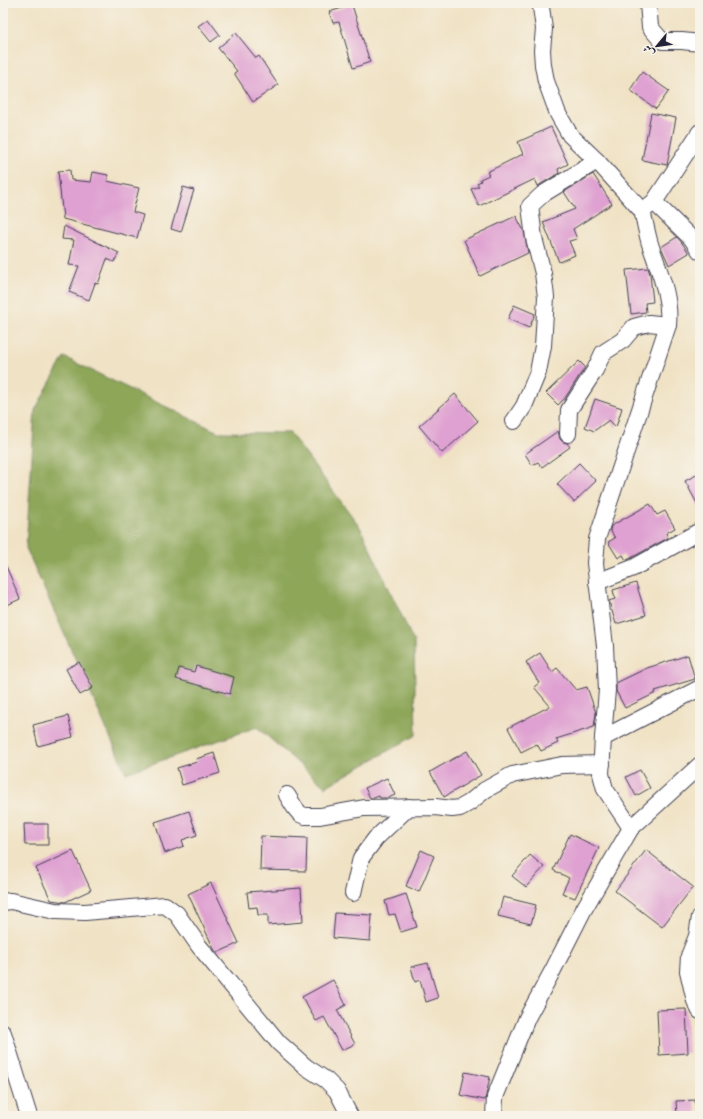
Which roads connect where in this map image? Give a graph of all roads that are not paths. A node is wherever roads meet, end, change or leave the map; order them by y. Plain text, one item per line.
1 (538, 3) edge
2 (648, 3) edge
3 (700, 43) edge
4 (700, 132) edge
5 (597, 161) junction
6 (648, 206) junction
7 (697, 242) edge
8 (668, 325) junction
9 (514, 421) dead end
10 (568, 434) dead end
11 (700, 531) edge
12 (597, 582) junction
13 (700, 688) edge
14 (603, 738) junction
15 (602, 764) junction
16 (700, 765) edge
17 (287, 795) dead end
18 (409, 807) junction
19 (631, 828) junction
20 (353, 893) dead end
21 (3, 902) edge
22 (700, 917) edge
23 (700, 1011) edge
24 (3, 1033) edge
25 (29, 1116) edge
26 (350, 1116) edge
27 (494, 1116) edge

1 - 5 street
2 - 3 street
4 - 6 street
5 - 6 street
5 - 9 street
6 - 7 street
6 - 8 street
8 - 10 street
8 - 12 street
11 - 12 street
12 - 14 street
13 - 14 street
14 - 15 street
15 - 18 street
15 - 19 street
16 - 19 street
17 - 18 street
18 - 20 street
19 - 27 street
21 - 26 street
22 - 23 street
24 - 25 street

